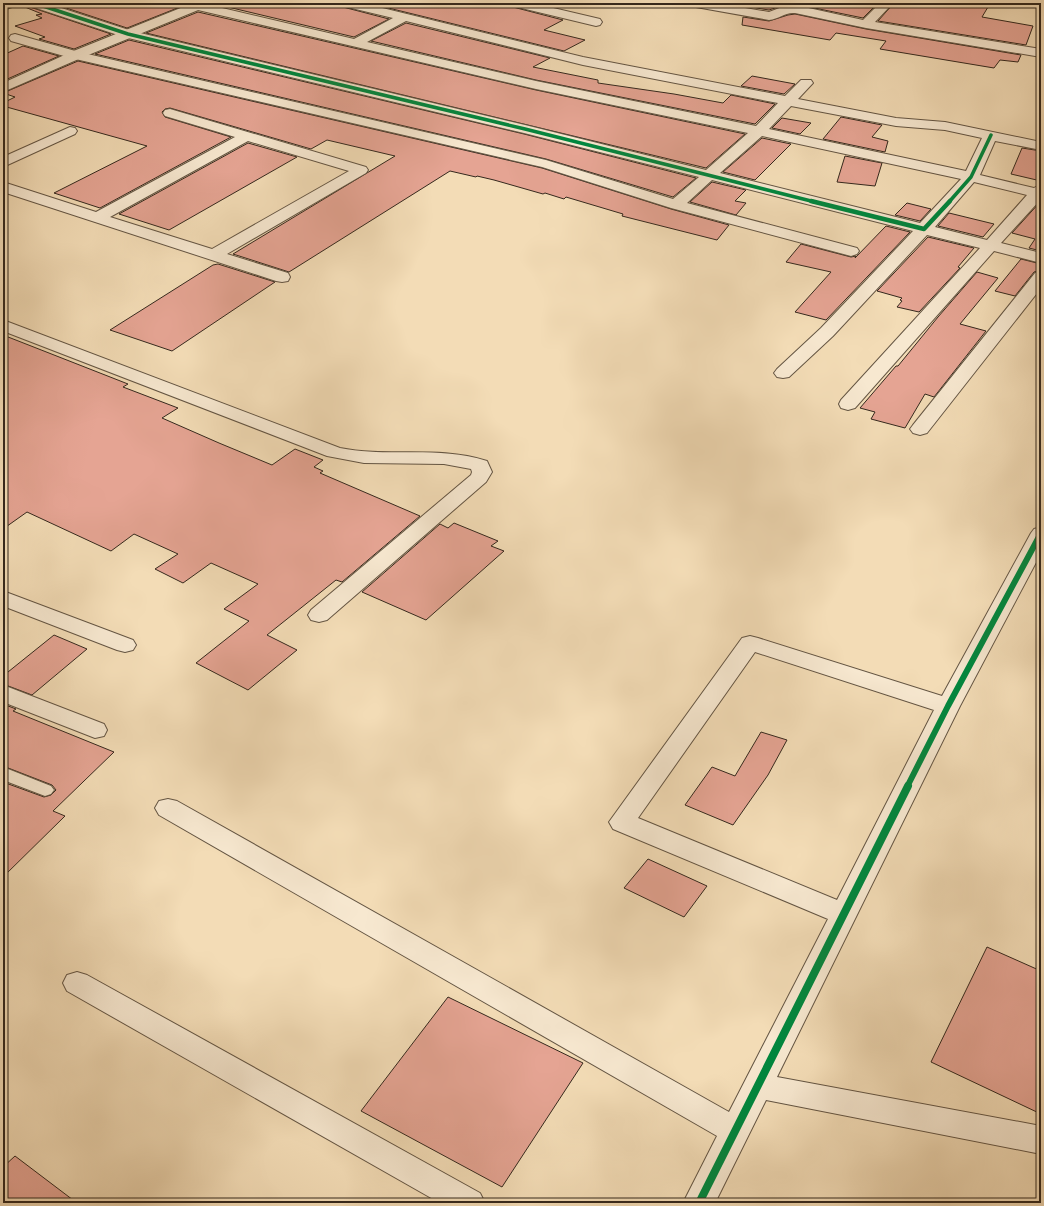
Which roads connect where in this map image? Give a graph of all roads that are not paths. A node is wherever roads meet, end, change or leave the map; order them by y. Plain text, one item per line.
1 (12, 3) edge
2 (34, 3) edge
3 (346, 3) edge
4 (517, 3) edge
5 (696, 3) edge
6 (196, 4) edge
7 (3, 6) edge
8 (883, 7) edge
9 (894, 14) dead end
10 (404, 17) junction
11 (596, 22) dead end
12 (866, 24) junction
13 (128, 34) junction
14 (9, 36) edge
15 (3, 43) edge
16 (355, 43) junction
17 (1041, 53) edge
18 (76, 55) junction
19 (301, 76) junction
20 (806, 83) dead end
21 (3, 88) edge
22 (263, 98) junction
23 (787, 101) junction
24 (170, 113) dead end
25 (70, 131) dead end
26 (759, 131) junction
27 (991, 135) junction
28 (247, 136) junction
29 (1041, 146) edge
30 (3, 163) edge
31 (710, 176) junction
32 (971, 177) junction
33 (3, 187) edge
34 (1040, 192) edge
35 (676, 205) junction
36 (98, 217) junction
37 (924, 228) junction
38 (991, 245) junction
39 (851, 251) dead end
40 (213, 255) junction
41 (1041, 258) edge
42 (282, 277) dead end
43 (1041, 277) edge
44 (3, 326) edge
45 (783, 373) dead end
46 (848, 404) dead end
47 (920, 429) dead end
48 (1041, 532) edge
49 (3, 598) edge
50 (319, 615) dead end
51 (125, 645) dead end
52 (3, 693) edge
53 (948, 706) junction
54 (95, 730) dead end
55 (3, 773) edge
56 (45, 790) dead end
57 (168, 808) dead end
58 (844, 914) junction
59 (77, 983) dead end
60 (758, 1086) junction
61 (735, 1131) junction
62 (1041, 1140) edge
63 (469, 1203) edge
64 (699, 1203) edge

1 - 7 street
2 - 13 street
3 - 10 street
4 - 11 street
5 - 12 street
6 - 13 street
6 - 16 street
8 - 9 street
8 - 12 street
10 - 16 street
10 - 23 street
12 - 17 street
13 - 18 street
13 - 19 street
14 - 15 street
14 - 18 street
16 - 26 street
18 - 21 street
18 - 22 street
19 - 22 street
19 - 31 street
20 - 23 street
22 - 35 street
23 - 26 street
23 - 27 street
24 - 28 street
25 - 30 street
26 - 31 street
26 - 32 street
27 - 29 street
27 - 32 street
28 - 36 street
28 - 40 street
31 - 35 street
31 - 37 street
32 - 34 street
32 - 37 street
33 - 36 street
34 - 38 street
35 - 39 street
36 - 40 street
37 - 38 street
37 - 45 street
38 - 41 street
38 - 46 street
40 - 42 street
43 - 47 street
44 - 50 street
48 - 53 street
49 - 51 street
52 - 54 street
53 - 58 street
53 - 58 street
55 - 56 lane
57 - 61 street
58 - 60 street
59 - 63 street
60 - 61 street
60 - 62 street
61 - 64 street

